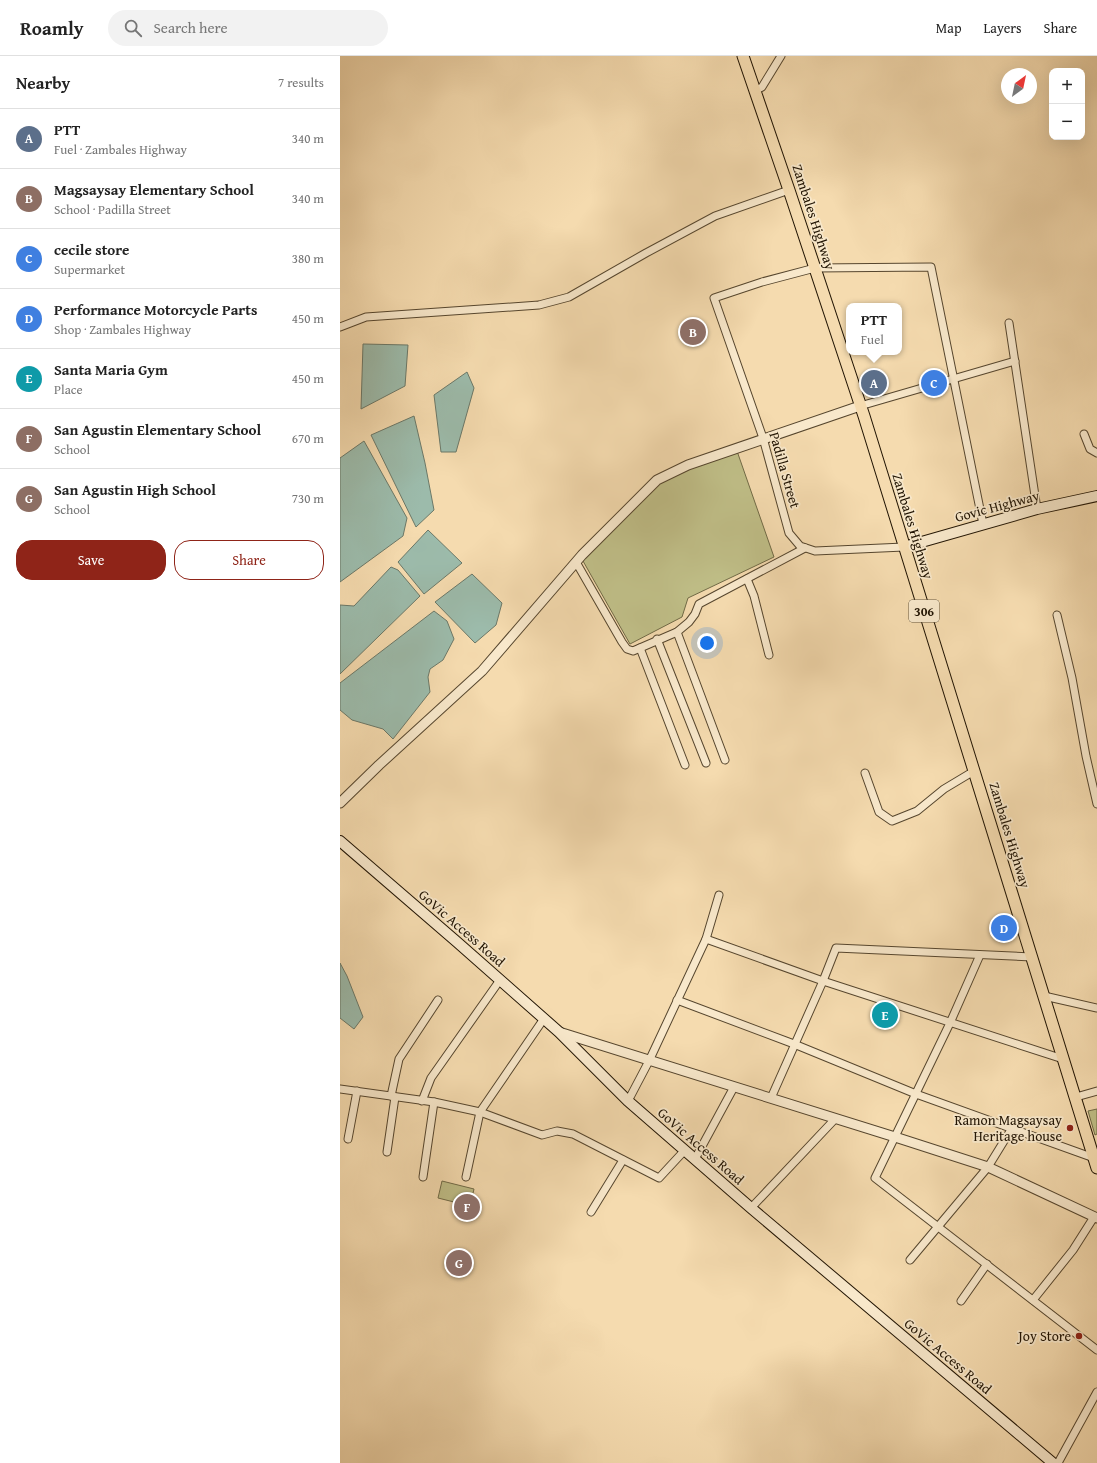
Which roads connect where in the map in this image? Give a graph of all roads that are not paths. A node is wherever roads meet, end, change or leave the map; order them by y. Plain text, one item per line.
1 (743, 56) edge
2 (781, 56) edge
3 (755, 91) junction
4 (789, 190) junction
5 (815, 268) junction
6 (1009, 323) dead end
7 (340, 326) edge
8 (1015, 361) junction
9 (954, 379) junction
10 (860, 406) junction
11 (1084, 434) dead end
12 (763, 438) junction
13 (1097, 453) edge
14 (1097, 496) edge
15 (1037, 509) junction
16 (983, 524) junction
17 (904, 547) junction
18 (805, 548) junction
19 (576, 562) junction
20 (747, 579) junction
21 (1058, 614) dead end
22 (677, 632) junction
23 (657, 639) junction
24 (640, 648) junction
25 (769, 655) dead end
26 (725, 760) dead end
27 (706, 762) dead end
28 (685, 765) dead end
29 (974, 771) junction
30 (865, 773) dead end
31 (340, 803) edge
32 (1097, 804) edge
33 (340, 841) edge
34 (719, 895) dead end
35 (706, 939) junction
36 (980, 955) junction
37 (1032, 957) junction
38 (500, 980) junction
39 (823, 981) junction
40 (1044, 996) junction
41 (438, 1000) dead end
42 (677, 1000) junction
43 (1097, 1008) edge
44 (543, 1020) junction
45 (950, 1023) junction
46 (559, 1032) junction
47 (794, 1044) junction
48 (1063, 1059) junction
49 (649, 1061) junction
50 (734, 1087) junction
51 (340, 1089) edge
52 (357, 1091) junction
53 (1097, 1091) edge
54 (916, 1094) junction
55 (393, 1097) junction
56 (1076, 1097) junction
57 (771, 1098) junction
58 (422, 1101) junction
59 (628, 1101) junction
60 (434, 1102) junction
61 (480, 1112) junction
62 (835, 1119) junction
63 (1012, 1128) junction
64 (896, 1137) junction
65 (348, 1139) dead end
66 (685, 1150) junction
67 (387, 1152) dead end
68 (695, 1159) junction
69 (623, 1160) junction
70 (1095, 1163) edge
71 (988, 1167) junction
72 (423, 1177) dead end
73 (466, 1177) dead end
74 (751, 1208) junction
75 (591, 1212) dead end
76 (1096, 1218) edge
77 (939, 1227) junction
78 (910, 1260) dead end
79 (987, 1264) junction
80 (1033, 1300) junction
81 (961, 1301) dead end
82 (1097, 1350) edge
83 (1097, 1392) edge
84 (1053, 1463) edge
85 (1058, 1463) edge

1 - 3 main road, Zambales Highway / 306
2 - 3 street
3 - 4 main road, Zambales Highway / 306
4 - 5 main road, Zambales Highway / 306
4 - 7 street
5 - 9 street
5 - 10 main road, Zambales Highway / 306
5 - 12 street, Padilla Street
6 - 8 street
8 - 9 street
8 - 15 street
9 - 10 street
9 - 16 street
10 - 12 street
10 - 17 main road, Zambales Highway / 306
11 - 13 street
12 - 18 street, Padilla Street
12 - 19 street
14 - 15 main road, Govic Highway
15 - 16 main road, Govic Highway
16 - 17 main road, Govic Highway
17 - 18 street
17 - 29 main road, Zambales Highway / 306
18 - 20 street
19 - 24 street
19 - 31 street
20 - 22 street
20 - 25 street
21 - 32 street
22 - 23 street
22 - 26 street
23 - 24 street
23 - 27 street
24 - 28 street
29 - 30 street
29 - 37 main road, Zambales Highway / 306
33 - 38 main road, GoVic Access Road
34 - 35 street
35 - 39 street
35 - 42 street
36 - 37 street
36 - 39 street
36 - 45 street
37 - 40 main road, Zambales Highway / 306
38 - 44 main road, GoVic Access Road
38 - 58 street
39 - 45 street
39 - 47 street
40 - 43 street
40 - 48 main road, Zambales Highway / 306
41 - 55 street
42 - 47 street
42 - 49 street
44 - 46 main road, GoVic Access Road
44 - 61 street
45 - 48 street
45 - 54 street
46 - 49 street
46 - 59 main road, GoVic Access Road
47 - 54 street
47 - 57 street
48 - 56 main road, Zambales Highway / 306
49 - 50 street
49 - 59 street
50 - 57 street
50 - 68 street
51 - 52 street
52 - 55 street
52 - 65 street
53 - 56 street
54 - 63 street
54 - 64 street
55 - 58 street
55 - 67 street
56 - 70 main road, Zambales Highway / 306
57 - 62 street
58 - 60 street
59 - 66 main road, GoVic Access Road
60 - 61 street
60 - 72 street
61 - 69 street
61 - 73 street
62 - 64 street
62 - 74 street
63 - 70 street
63 - 71 street
64 - 71 street
64 - 77 street
66 - 68 main road, GoVic Access Road
66 - 69 street
68 - 74 main road, GoVic Access Road
69 - 75 street
71 - 76 street
71 - 77 street
74 - 84 main road, GoVic Access Road
76 - 80 street
77 - 78 street
77 - 79 street
79 - 80 street
79 - 81 street
80 - 82 street
83 - 85 street

